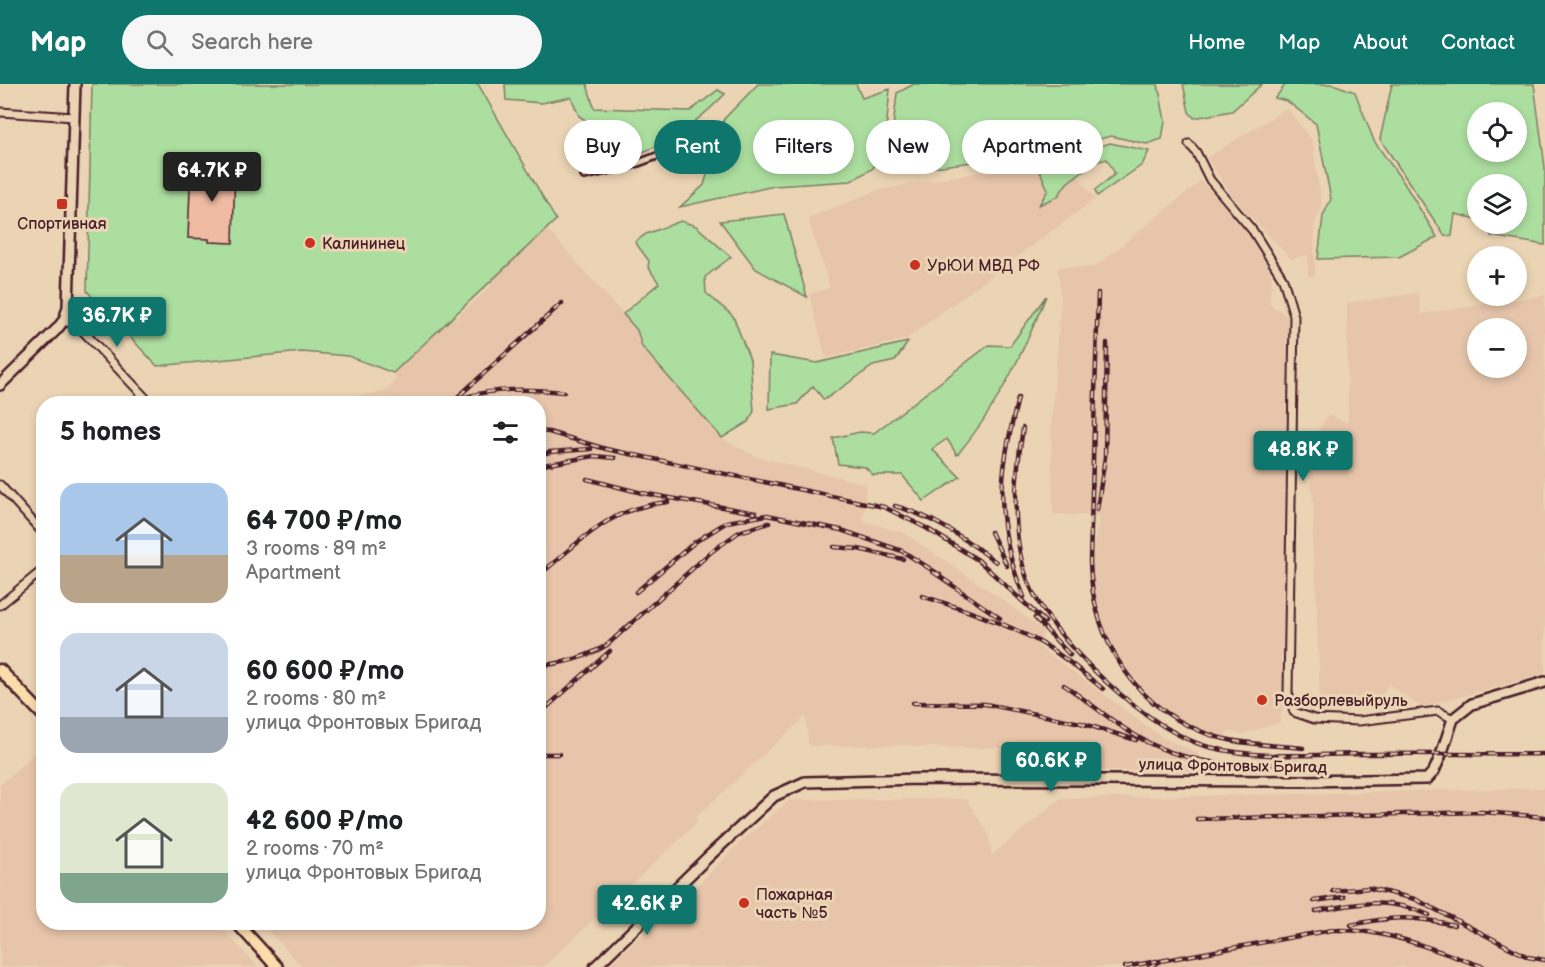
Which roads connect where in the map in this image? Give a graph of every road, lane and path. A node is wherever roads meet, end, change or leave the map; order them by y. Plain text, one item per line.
1 (75, 84) edge
2 (0, 112) edge
3 (74, 117) junction
4 (1189, 144) dead end
5 (654, 157) edge
6 (584, 176) dead end
7 (64, 320) junction
8 (0, 385) edge
9 (144, 396) edge
10 (0, 485) edge
11 (36, 525) edge
12 (36, 576) edge
13 (0, 605) edge
14 (0, 670) edge
15 (1545, 682) edge
16 (36, 708) edge
17 (1453, 719) junction
18 (243, 930) edge
19 (277, 967) edge
20 (596, 967) edge

1 - 3 main road
2 - 3 street
3 - 7 main road
4 - 17 street
5 - 6 street
7 - 8 main road
7 - 9 street
10 - 11 street
12 - 13 street
14 - 16 main road
15 - 17 main road
17 - 20 main road, улица Фронтовых Бригад
18 - 19 main road

